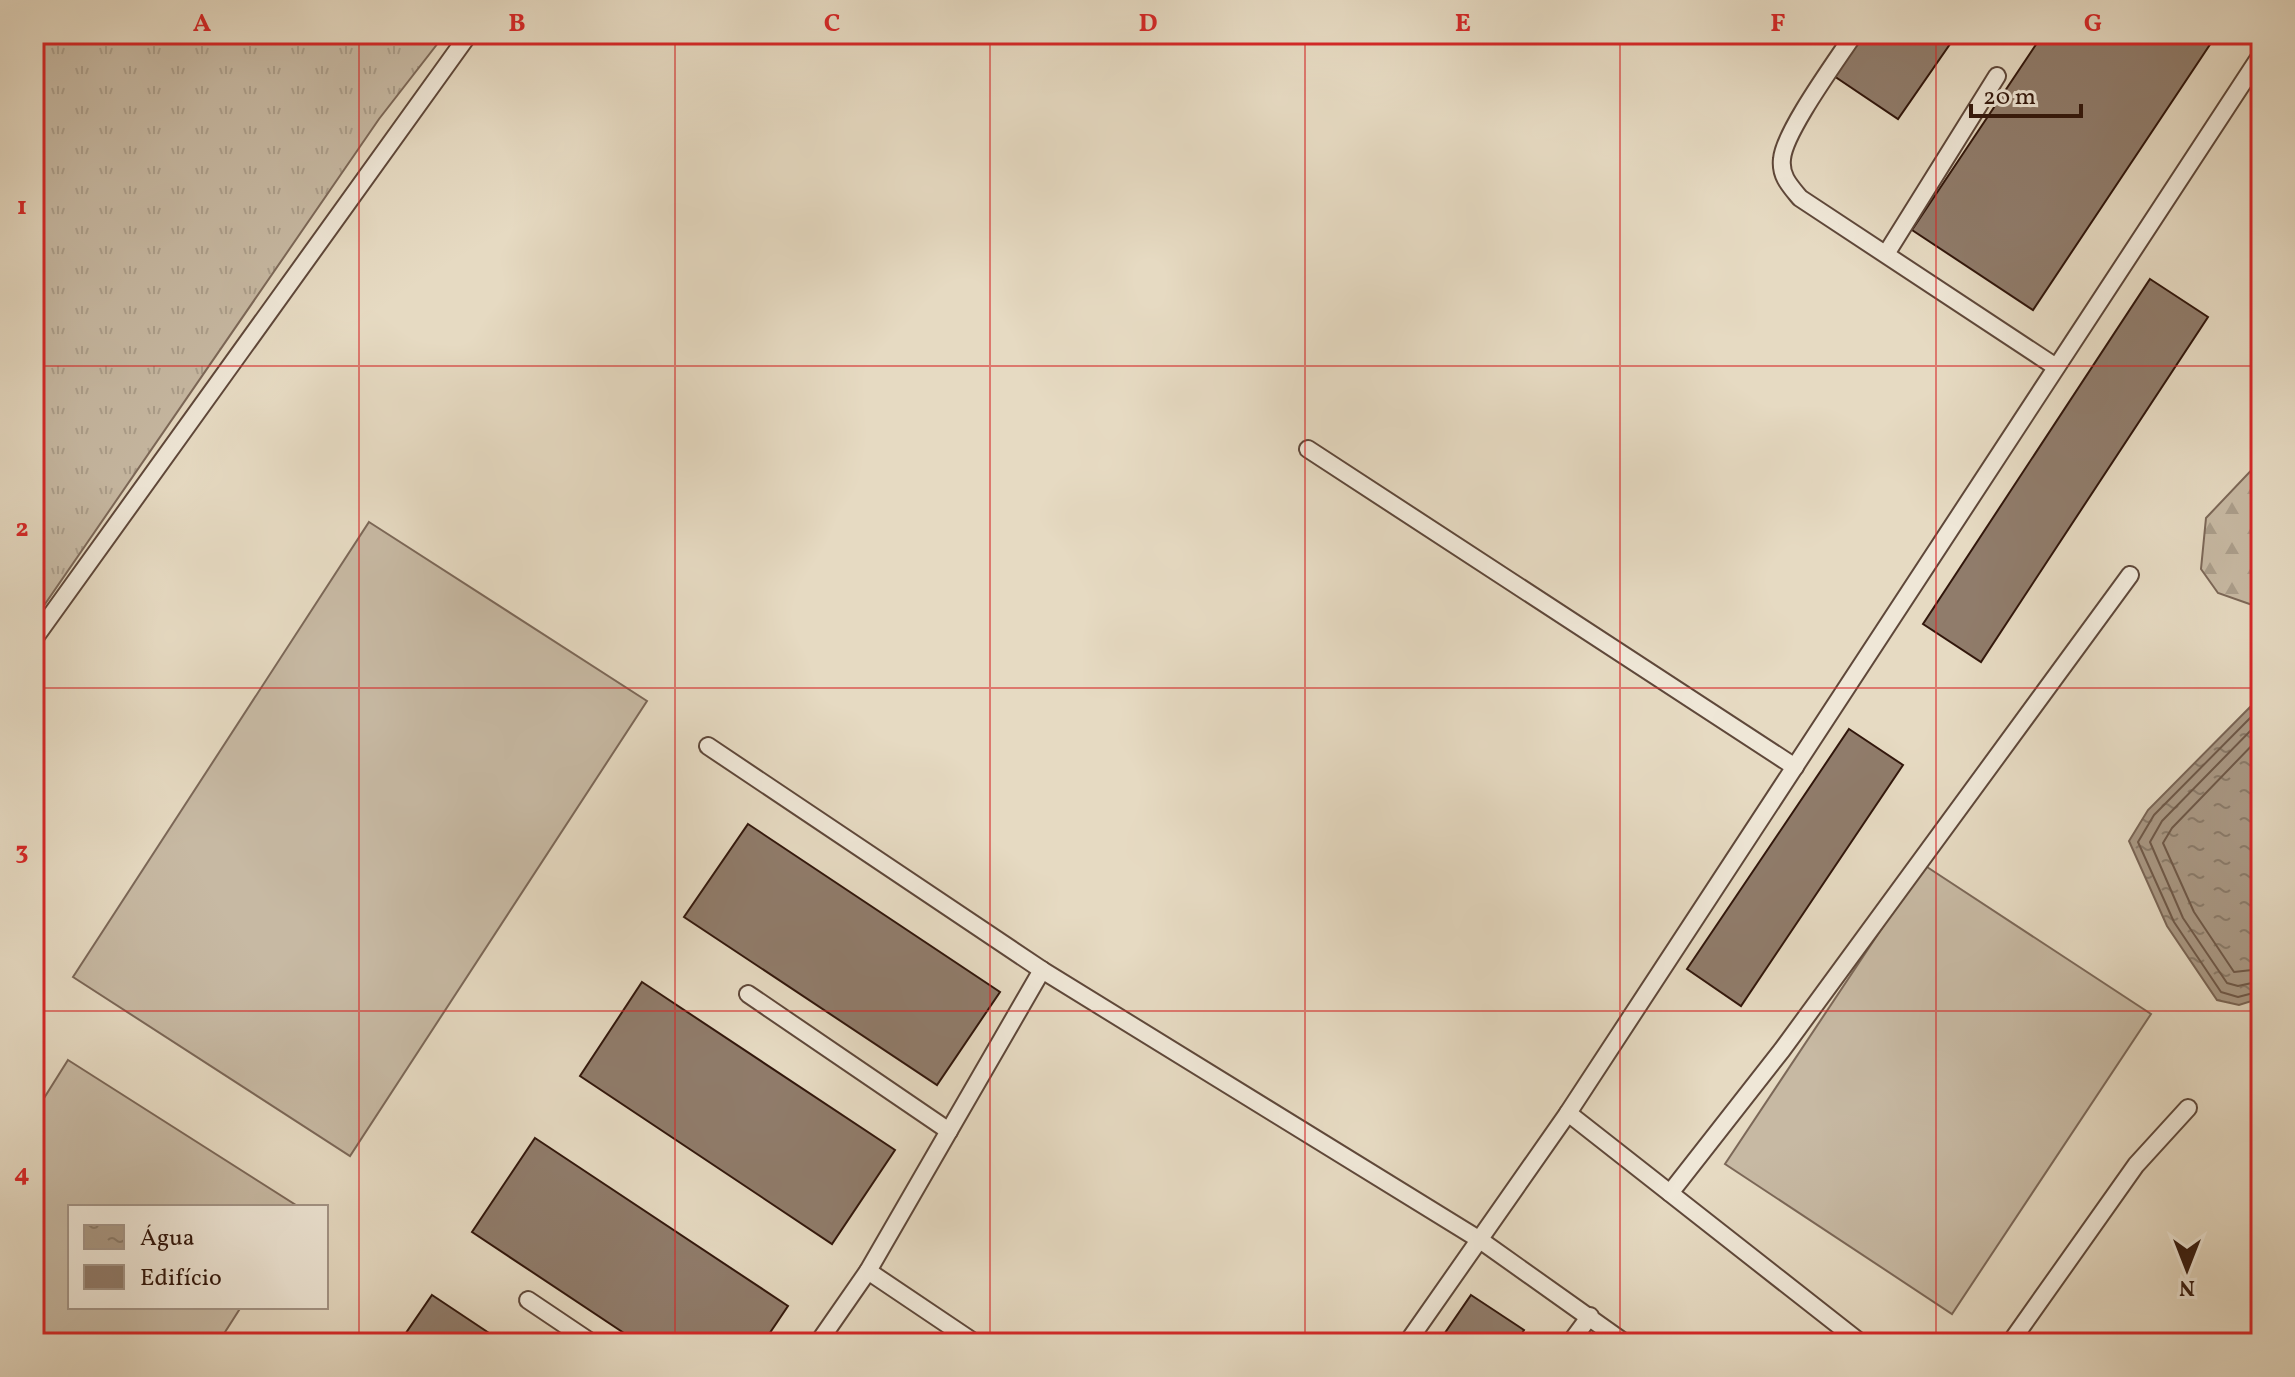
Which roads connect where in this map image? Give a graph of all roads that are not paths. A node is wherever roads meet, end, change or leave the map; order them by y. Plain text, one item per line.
1 (469, 34) edge
2 (1854, 34) edge
3 (2261, 55) edge
4 (1997, 76) dead end
5 (1886, 254) junction
6 (2056, 367) junction
7 (1308, 449) dead end
8 (2130, 575) dead end
9 (34, 639) edge
10 (708, 746) dead end
11 (1795, 767) junction
12 (1042, 970) junction
13 (748, 994) dead end
14 (2188, 1108) dead end
15 (1568, 1113) junction
16 (949, 1131) junction
17 (1670, 1193) junction
18 (1480, 1240) junction
19 (868, 1271) junction
20 (528, 1300) dead end
21 (1590, 1316) junction
22 (592, 1343) edge
23 (818, 1343) edge
24 (975, 1343) edge
25 (1407, 1343) edge
26 (1570, 1343) edge
27 (1625, 1343) edge
28 (1861, 1343) edge
29 (2010, 1343) edge

1 - 9 lane
2 - 5 lane
3 - 6 lane
4 - 5 lane
5 - 6 lane
6 - 11 lane
7 - 11 lane
8 - 17 lane
10 - 12 lane
11 - 15 lane
12 - 16 lane
12 - 18 lane
13 - 16 lane
14 - 29 lane
15 - 17 lane
15 - 18 lane
16 - 19 lane
17 - 28 lane
18 - 21 lane
18 - 25 lane
19 - 23 lane
19 - 24 lane
20 - 22 lane
21 - 26 lane
21 - 27 lane

